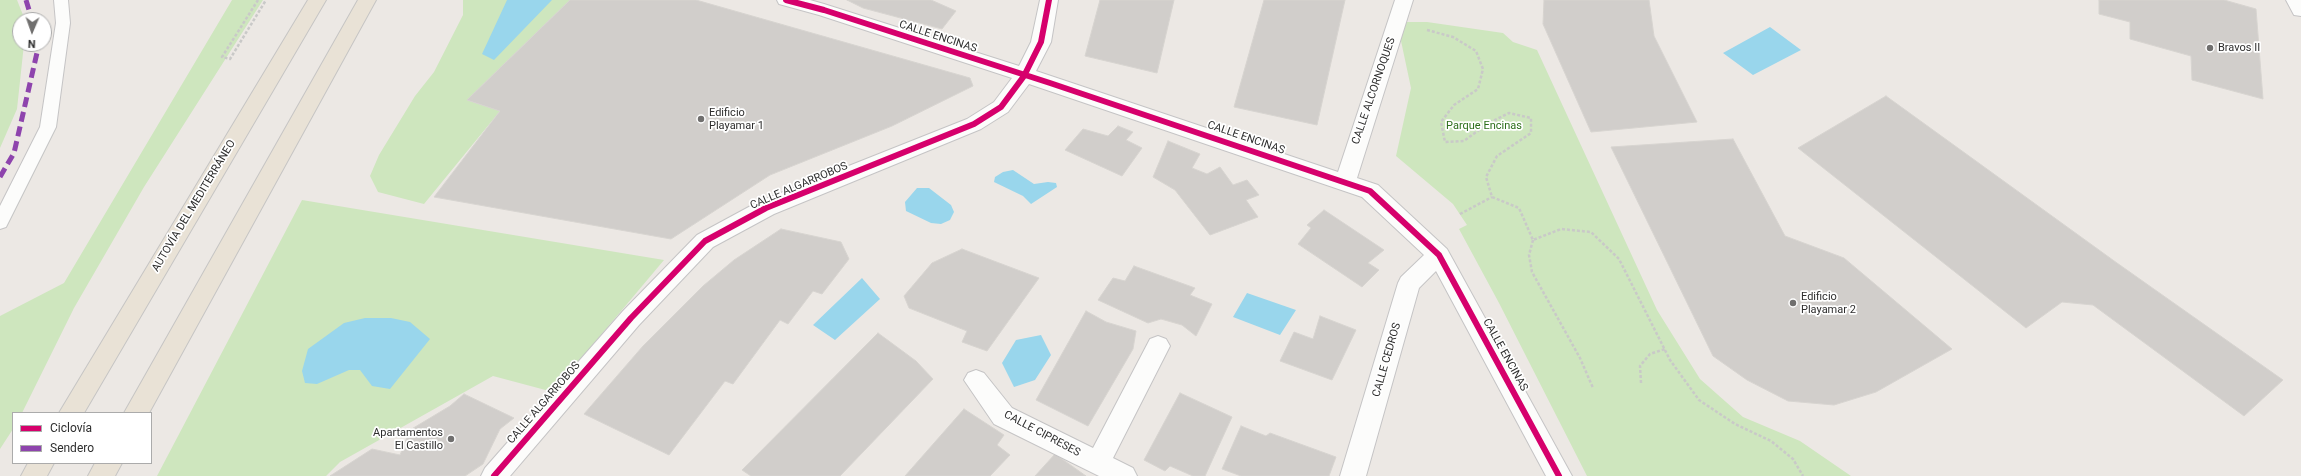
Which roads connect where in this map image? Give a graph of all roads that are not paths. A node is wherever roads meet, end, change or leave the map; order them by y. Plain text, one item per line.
1 (61, 0) edge
2 (317, 0) edge
3 (367, 0) edge
4 (786, 0) edge
5 (1049, 0) edge
6 (1404, 0) edge
7 (2294, 0) edge
8 (826, 5) edge
9 (2301, 10) edge
10 (1024, 76) junction
11 (1345, 182) junction
12 (0, 222) edge
13 (1439, 255) junction
14 (1158, 346) dead end
15 (976, 380) dead end
16 (72, 412) edge
17 (137, 412) edge
18 (1098, 463) junction
19 (41, 464) edge
20 (108, 464) edge
21 (34, 476) edge
22 (101, 476) edge
23 (494, 476) edge
24 (1124, 476) edge
25 (1353, 476) edge
26 (1559, 476) edge

1 - 12 lane
2 - 16 highway, AUTOVÍA DEL MEDITERRÁNEO
3 - 17 highway
4 - 8 street, CALLE ENCINAS
5 - 10 street, CALLE ALGARROBOS
6 - 11 street, CALLE ALCORNOQUES
7 - 9 street
8 - 10 street, CALLE ENCINAS
10 - 11 street, CALLE ENCINAS
10 - 23 street, CALLE ALGARROBOS
11 - 13 street, CALLE ENCINAS
13 - 25 street, CALLE CEDROS
13 - 26 street, CALLE ENCINAS
14 - 18 street
15 - 18 street, CALLE CIPRESES
18 - 24 street, CALLE CIPRESES
19 - 21 highway
20 - 22 highway

